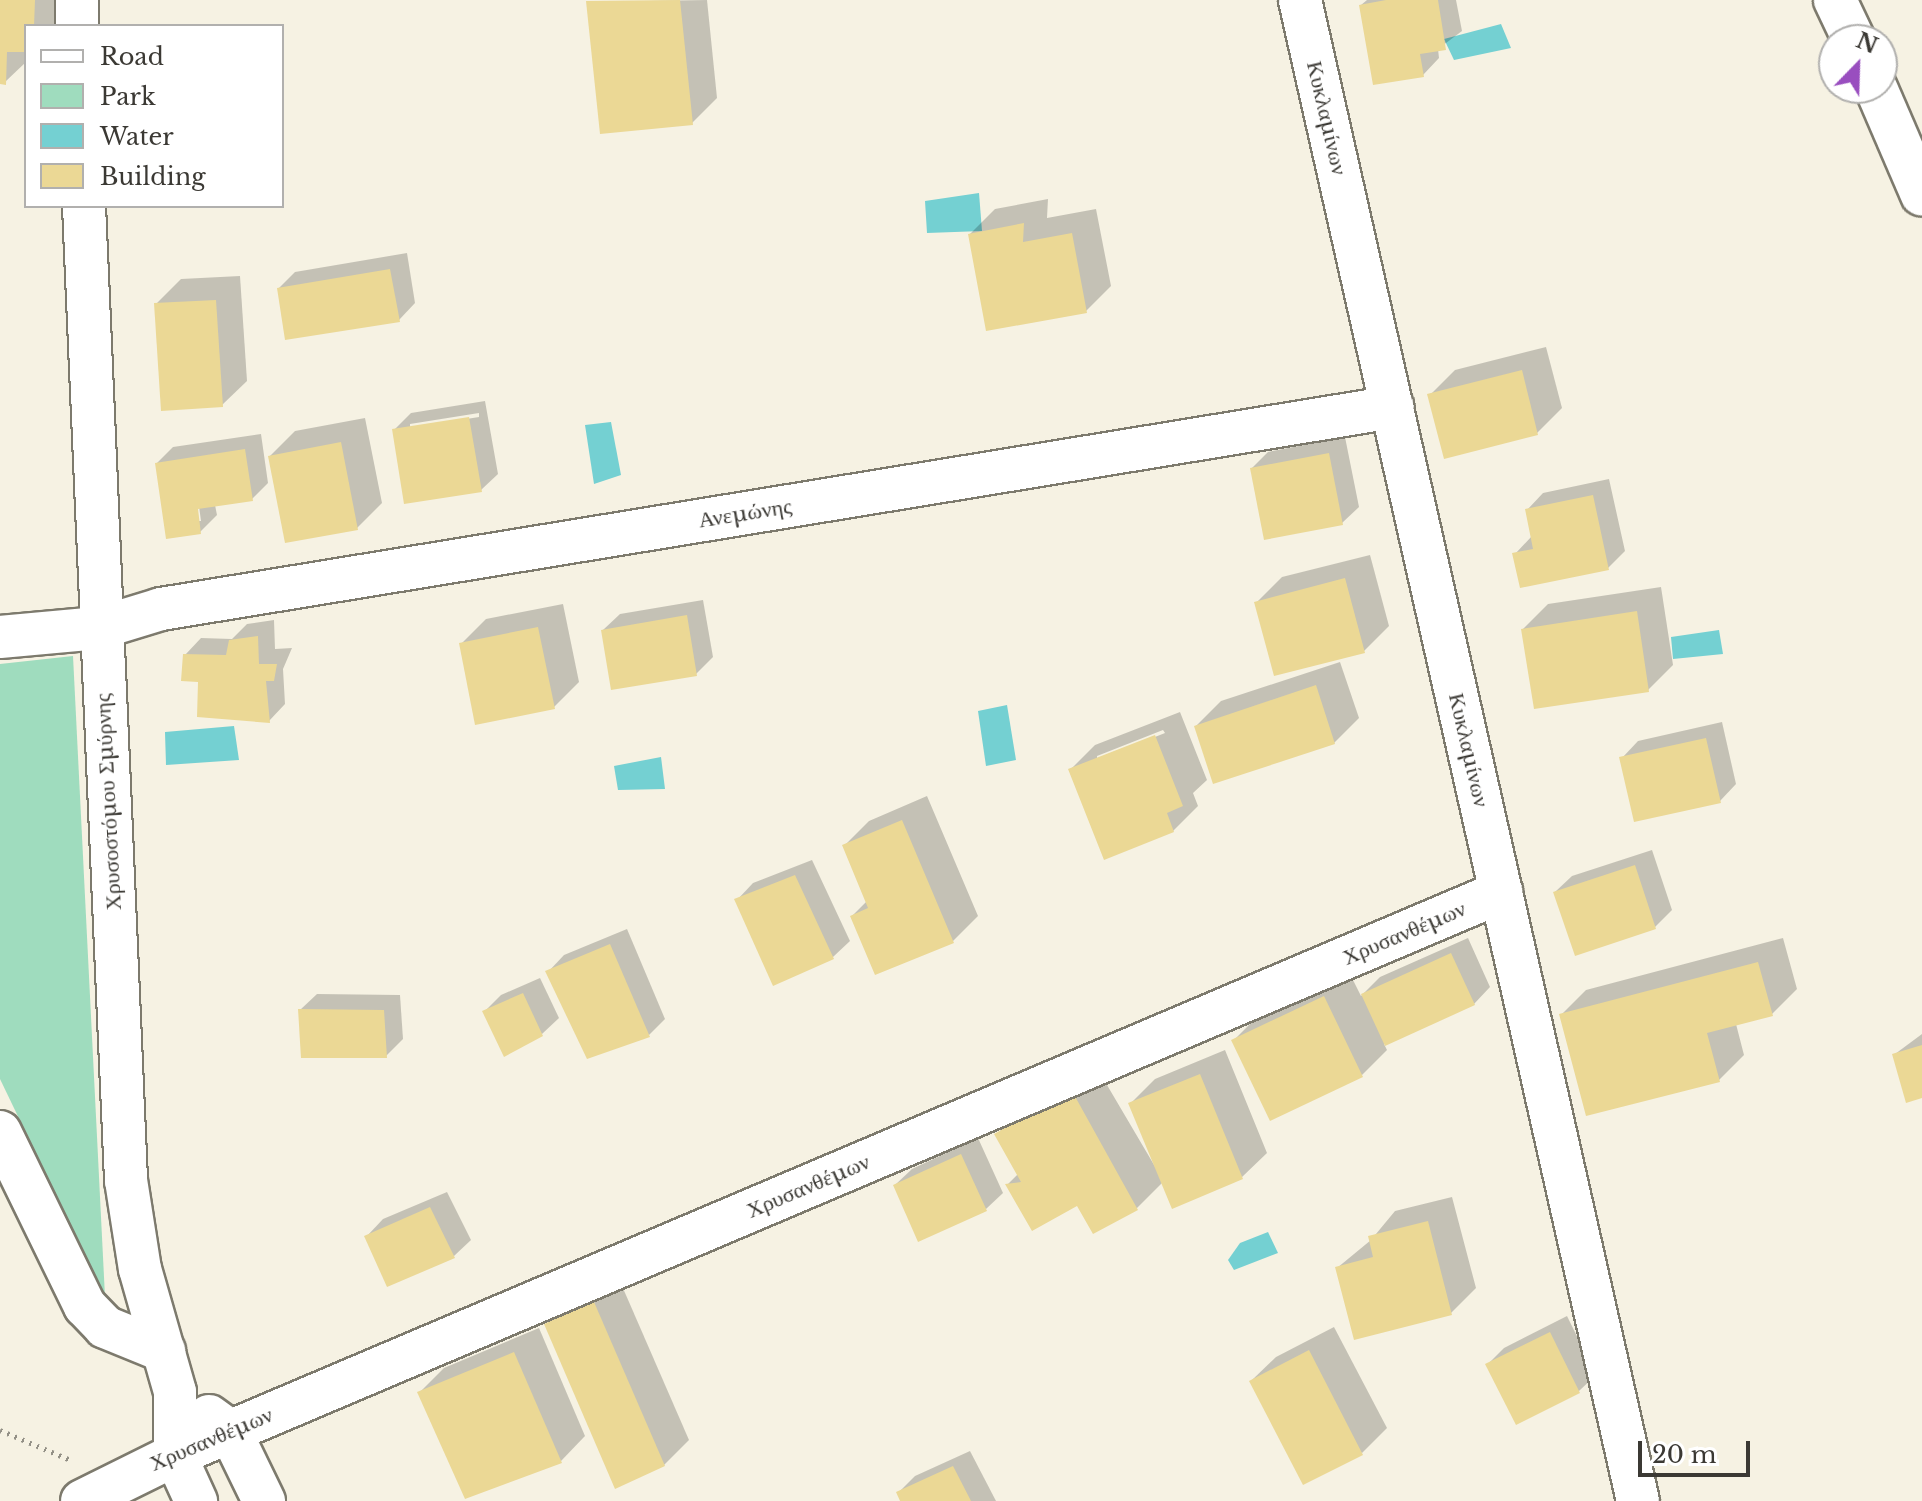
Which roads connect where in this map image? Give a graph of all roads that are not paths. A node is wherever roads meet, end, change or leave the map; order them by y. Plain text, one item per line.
1 (77, 0) edge
2 (1300, 0) edge
3 (1835, 0) edge
4 (77, 24) edge
5 (1846, 24) edge
6 (1883, 104) edge
7 (1922, 195) edge
8 (84, 208) edge
9 (1393, 407) junction
10 (99, 628) junction
11 (0, 637) edge
12 (1501, 892) junction
13 (0, 1132) edge
14 (164, 1351) junction
15 (175, 1392) junction
16 (230, 1431) junction
17 (175, 1455) junction
18 (98, 1491) edge
19 (196, 1501) edge
20 (264, 1501) edge
21 (1638, 1501) edge

1 - 4 street
2 - 9 street, Κυκλαμίνων
3 - 5 street
6 - 7 street
8 - 10 street, Χρυσοστόμου Σμύρνης
9 - 10 street, Ανεμώνης
9 - 12 street, Κυκλαμίνων
10 - 11 street, Ανεμώνης
10 - 14 street, Χρυσοστόμου Σμύρνης
12 - 16 street, Χρυσανθέμων
12 - 21 street, Κυκλαμίνων
13 - 14 street
14 - 15 street, Χρυσοστόμου Σμύρνης
15 - 16 street
15 - 17 street, Χρυσοστόμου Σμύρνης
16 - 17 street, Χρυσανθέμων
16 - 20 street
17 - 18 street, Χρυσανθέμων
17 - 19 street, Χρυσοστόμου Σμύρνης

